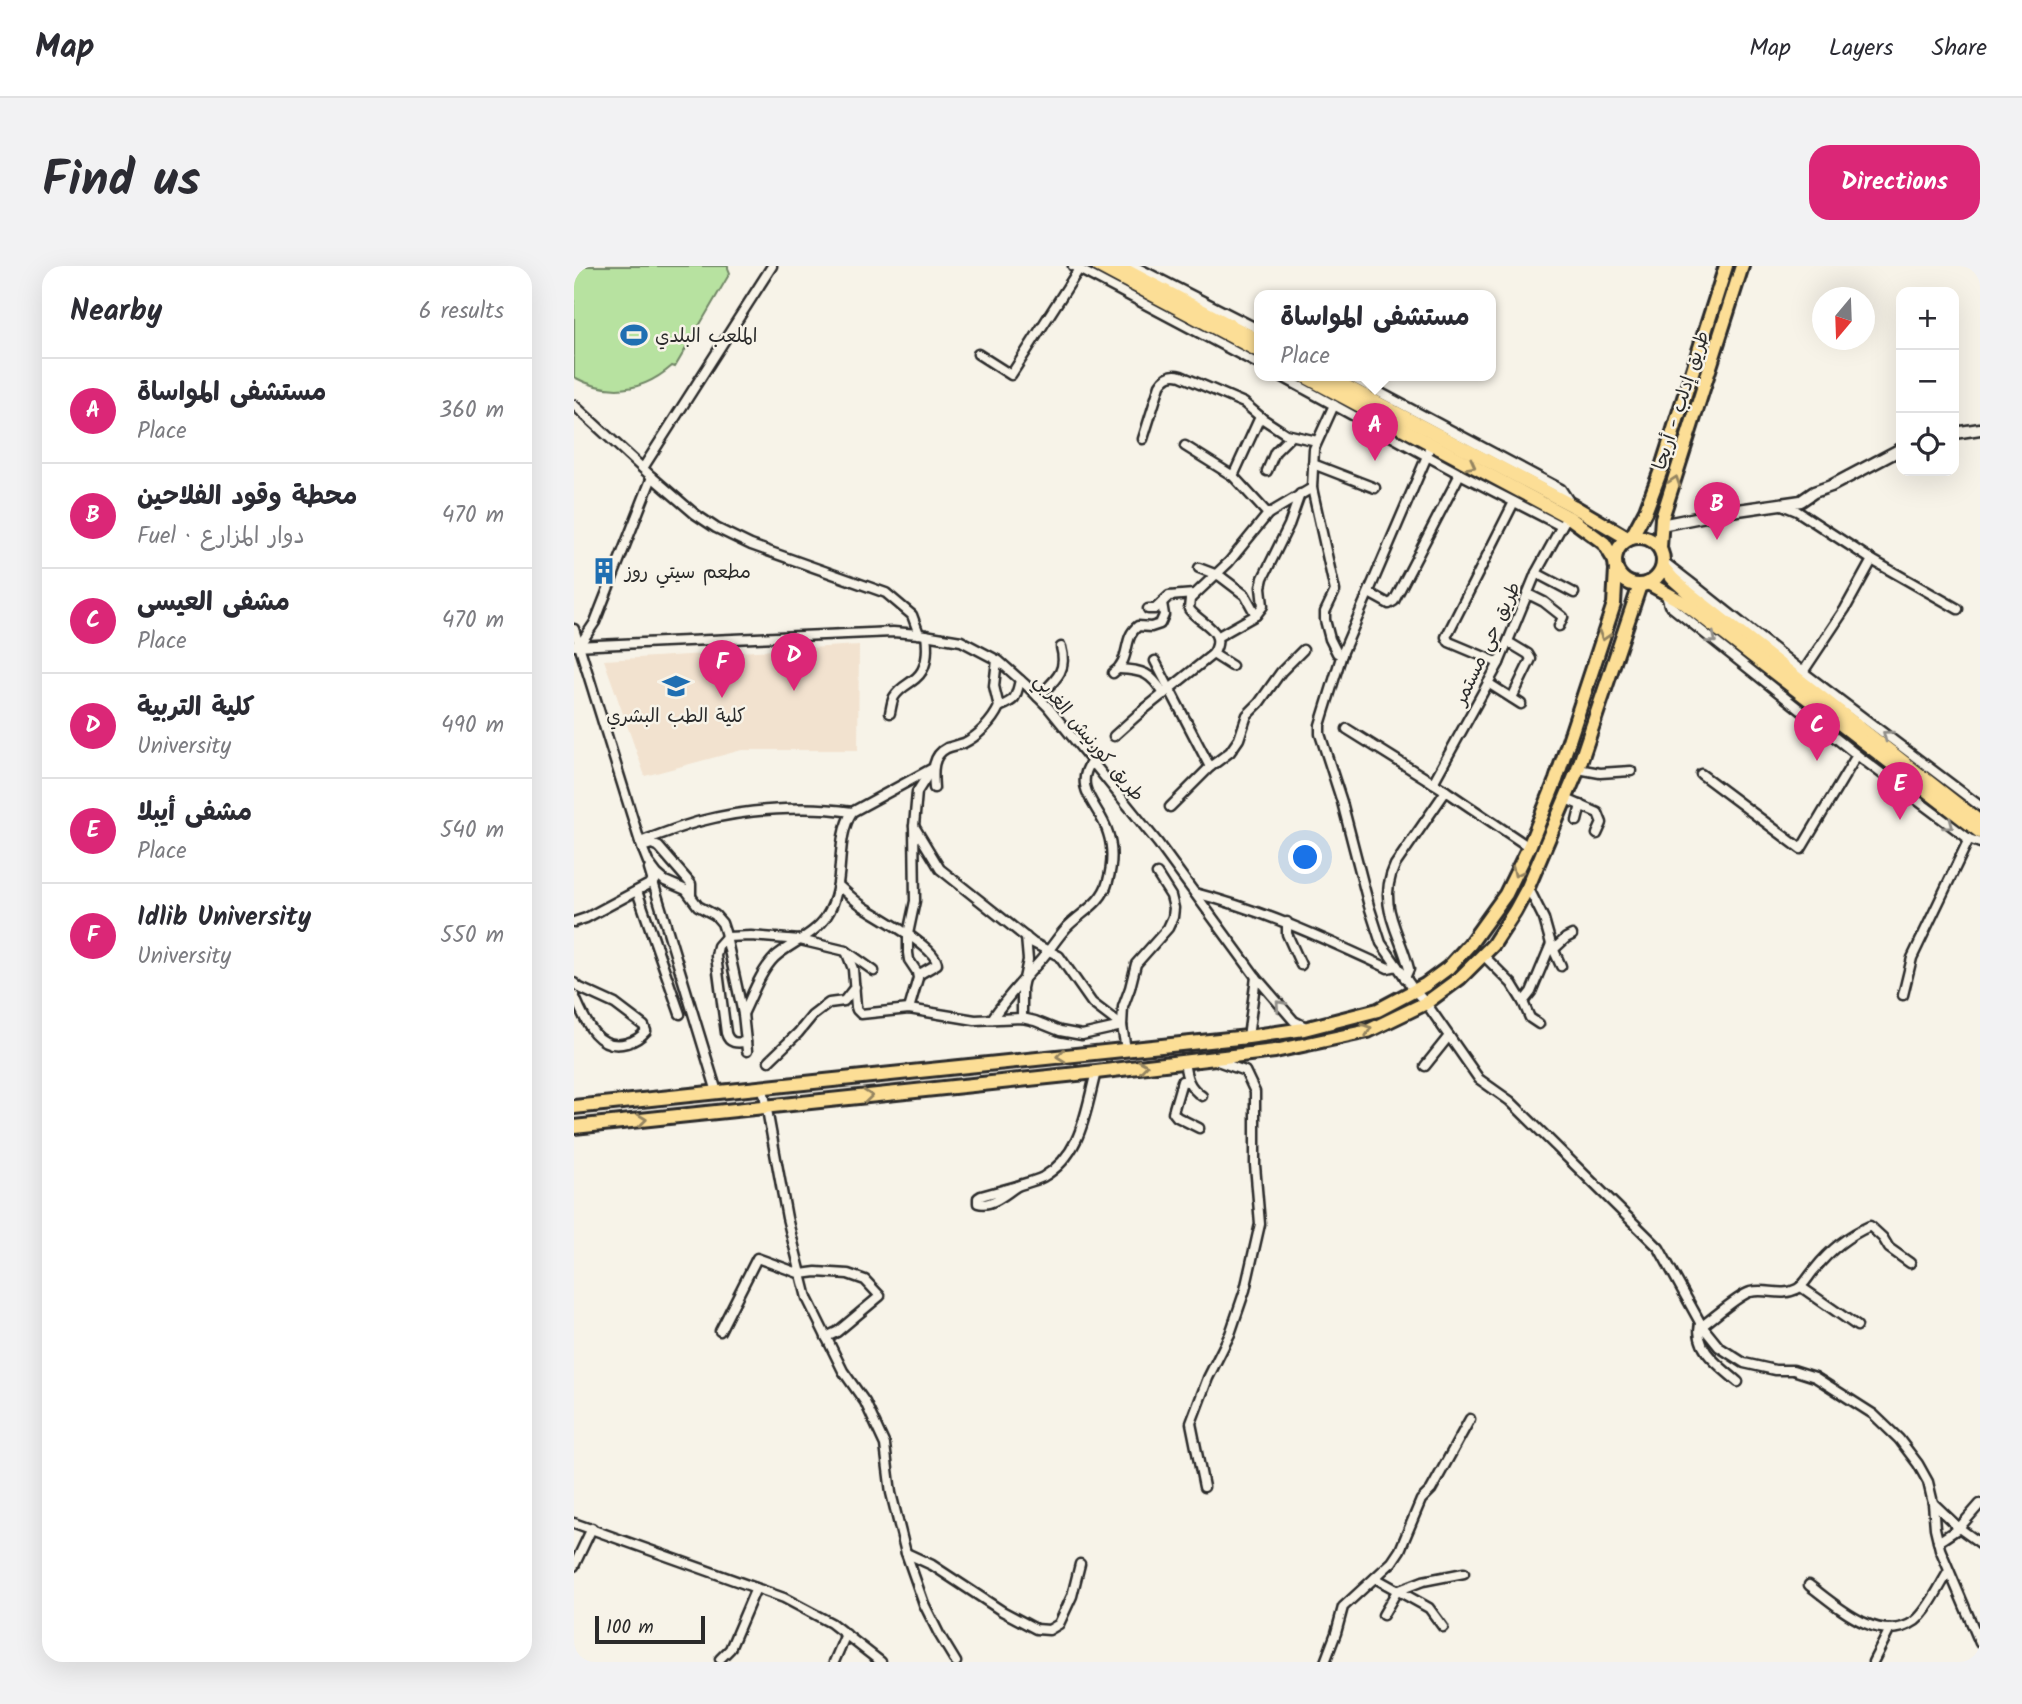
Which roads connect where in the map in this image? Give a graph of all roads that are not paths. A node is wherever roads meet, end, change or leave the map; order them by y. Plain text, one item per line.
1 (772, 266) edge
2 (1098, 266) edge
3 (1118, 266) edge
4 (1134, 266) edge
5 (1726, 266) edge
6 (1742, 266) edge
7 (1076, 267) edge
8 (1254, 327) edge
9 (1254, 338) edge
10 (1254, 349) edge
11 (978, 354) dead end
12 (1254, 362) edge
13 (1290, 381) edge
14 (1312, 381) edge
15 (1335, 381) edge
16 (1358, 381) edge
17 (574, 405) edge
18 (1334, 405) junction
19 (1260, 416) junction
20 (1980, 429) edge
21 (1959, 432) edge
22 (1291, 436) junction
23 (1143, 439) dead end
24 (1317, 441) junction
25 (1185, 446) dead end
26 (1429, 450) junction
27 (1896, 452) edge
28 (1313, 464) junction
29 (643, 468) junction
30 (1267, 471) dead end
31 (1460, 474) junction
32 (1233, 476) junction
33 (652, 477) junction
34 (1312, 488) junction
35 (1375, 488) dead end
36 (1300, 494) junction
37 (1514, 502) junction
38 (1782, 505) junction
39 (1268, 514) junction
40 (1567, 516) junction
41 (1661, 525) junction
42 (1630, 538) junction
43 (1660, 547) junction
44 (1872, 560) junction
45 (1616, 565) junction
46 (1663, 565) junction
47 (1199, 568) dead end
48 (1536, 573) junction
49 (1216, 574) junction
50 (1644, 584) junction
51 (1261, 587) junction
52 (1369, 593) junction
53 (1574, 593) dead end
54 (1665, 593) junction
55 (1195, 594) junction
56 (1528, 594) junction
57 (1247, 597) junction
58 (1162, 603) junction
59 (1147, 609) dead end
60 (1958, 609) dead end
61 (1256, 615) junction
62 (1559, 626) dead end
63 (574, 629) edge
64 (923, 634) junction
65 (1217, 638) junction
66 (1508, 642) junction
67 (577, 646) edge
68 (1062, 647) dead end
69 (1304, 650) dead end
70 (1213, 654) junction
71 (1342, 654) junction
72 (997, 660) junction
73 (1155, 661) dead end
74 (1499, 663) junction
75 (1231, 666) dead end
76 (1803, 672) junction
77 (1020, 680) junction
78 (1488, 683) junction
79 (1167, 692) junction
80 (1038, 697) junction
81 (1512, 698) junction
82 (1521, 704) dead end
83 (999, 707) junction
84 (890, 713) dead end
85 (1347, 729) dead end
86 (1114, 736) dead end
87 (1857, 755) junction
88 (1092, 761) junction
89 (1210, 767) junction
90 (933, 768) junction
91 (1578, 769) junction
92 (1631, 771) dead end
93 (1700, 774) dead end
94 (1433, 783) junction
95 (934, 788) dead end
96 (1446, 791) junction
97 (1566, 799) junction
98 (1581, 805) junction
99 (1980, 806) edge
100 (1170, 807) dead end
101 (852, 812) junction
102 (1577, 821) dead end
103 (1980, 822) edge
104 (914, 826) junction
105 (1597, 834) dead end
106 (1974, 836) edge
107 (1980, 843) edge
108 (641, 845) junction
109 (1529, 847) junction
110 (1157, 874) dead end
111 (657, 880) junction
112 (838, 886) junction
113 (1528, 887) junction
114 (638, 891) junction
115 (1195, 893) junction
116 (691, 895) junction
117 (574, 922) edge
118 (1287, 922) junction
119 (908, 934) junction
120 (1572, 935) dead end
121 (726, 937) junction
122 (1026, 937) junction
123 (800, 940) junction
124 (1552, 947) junction
125 (846, 951) junction
126 (1049, 951) junction
127 (1483, 955) junction
128 (1301, 965) dead end
129 (1560, 965) dead end
130 (1397, 966) junction
131 (874, 971) dead end
132 (918, 975) junction
133 (1256, 977) junction
134 (1023, 978) junction
135 (1405, 978) junction
136 (855, 987) junction
137 (575, 990) edge
138 (1414, 990) junction
139 (1903, 995) dead end
140 (1523, 1002) junction
141 (1426, 1003) junction
142 (909, 1009) junction
143 (680, 1014) dead end
144 (743, 1014) junction
145 (1022, 1018) junction
146 (992, 1019) junction
147 (1539, 1024) dead end
148 (1122, 1026) junction
149 (1308, 1028) junction
150 (1248, 1037) junction
151 (1448, 1037) junction
152 (1126, 1049) junction
153 (1203, 1058) junction
154 (769, 1061) dead end
155 (1184, 1061) junction
156 (1425, 1066) dead end
157 (1097, 1073) junction
158 (1187, 1082) junction
159 (763, 1088) junction
160 (717, 1092) junction
161 (1202, 1096) dead end
162 (766, 1106) junction
163 (574, 1107) edge
164 (574, 1127) edge
165 (1199, 1128) dead end
166 (1017, 1186) dead end
167 (1910, 1263) dead end
168 (801, 1274) junction
169 (1801, 1287) junction
170 (1701, 1325) junction
171 (1857, 1326) dead end
172 (720, 1331) dead end
173 (827, 1337) junction
174 (1738, 1382) dead end
175 (1470, 1419) dead end
176 (1204, 1486) dead end
177 (1933, 1503) junction
178 (1980, 1504) edge
179 (574, 1523) edge
180 (592, 1528) junction
181 (1959, 1528) junction
182 (1938, 1542) junction
183 (1980, 1543) edge
184 (906, 1553) junction
185 (1080, 1564) dead end
186 (574, 1566) edge
187 (1948, 1571) junction
188 (1464, 1573) dead end
189 (1375, 1578) junction
190 (1809, 1585) dead end
191 (756, 1588) junction
192 (1397, 1591) junction
193 (1383, 1615) dead end
194 (1443, 1626) dead end
195 (1890, 1629) junction
196 (846, 1634) junction
197 (1980, 1643) edge
198 (719, 1659) dead end
199 (834, 1662) edge
200 (881, 1662) edge
201 (956, 1662) edge
202 (1325, 1662) edge
203 (1873, 1662) edge

1 - 29 street
2 - 10 main road
3 - 9 main road
4 - 8 street
5 - 42 main road, طريق إدلب - أريحا
41 -> 6 main road, طريق إدلب - أريحا
7 - 11 street
7 - 12 street
13 - 18 street
14 - 26 main road
15 - 40 main road
16 - 40 street
17 - 29 street
18 - 24 street
18 - 26 street
19 - 22 street
19 - 23 street
19 - 32 street
20 - 21 street
22 - 24 street
22 - 30 street
24 - 28 street
25 - 32 street
26 - 31 street
26 -> 40 main road
26 - 52 street
27 - 38 street
28 - 34 street
28 - 35 street
29 - 33 street
31 - 37 street
31 - 52 street
32 - 39 street
33 - 64 street
33 - 67 street
34 - 36 street
34 - 71 street
36 - 39 street
36 - 51 street
37 - 40 street
37 - 74 street
38 - 41 street
38 - 44 street
39 - 49 street
40 - 42 main road
40 - 45 main road
40 - 48 street, طريق حي مستمر
41 - 43 main road, طريق إدلب - أريحا
42 - 43 main road
42 - 45 main road
43 - 46 main road
44 - 60 street
44 - 76 street
45 - 50 main road
45 -> 109 main road
46 - 50 main road
46 - 76 street
46 - 103 main road
47 - 49 street
48 - 53 street
48 - 56 street, طريق حي مستمر
49 - 55 street
49 - 57 street
50 - 54 main road
50 - 91 main road
51 - 57 street
51 - 61 street
52 - 71 street
54 -> 87 street
54 - 106 main road
55 - 58 street
55 - 65 street
56 - 62 street
56 - 66 street, طريق حي مستمر
57 - 61 street
58 - 59 street
58 - 79 street
61 - 65 street
63 - 67 street
64 - 67 street, طريق كورنيش الغربي
64 - 72 street, طريق كورنيش الغربي
64 - 84 street
65 - 70 street
66 - 74 street, طريق حي مستمر
66 - 81 street
67 - 108 street
68 - 80 street
69 - 89 street
70 - 75 street
70 - 79 street
71 - 130 street
72 - 77 street, طريق كورنيش الغربي
72 - 83 street
73 - 79 street
74 - 78 street, طريق حي مستمر
99 -> 76 street
77 - 80 street, طريق كورنيش الغربي
77 - 83 street
78 - 81 street
78 - 94 street, طريق حي مستمر
79 - 86 street
79 - 89 street
80 - 88 street, طريق كورنيش الغربي
81 - 82 street
83 - 90 street
85 - 94 street
87 - 93 street
87 -> 106 street
88 - 115 street, طريق كورنيش الغربي
88 - 126 street
89 - 100 street
90 - 95 street
90 - 101 street
90 - 104 street
91 - 92 street
91 - 97 main road
94 - 96 street
96 - 109 street
96 - 135 street
97 - 98 street
97 - 113 main road
98 - 102 street
98 - 105 street
101 - 108 street
101 - 112 street
104 - 119 street
104 - 122 street
106 - 107 street
106 - 139 street
108 - 111 street
108 - 116 street
109 -> 138 main road
110 - 148 street
111 - 114 street
111 - 116 street
111 - 160 street
112 - 119 street
112 - 123 street
113 - 124 street
113 - 127 main road
114 - 117 street
114 - 143 street
115 - 118 street
115 - 133 street, طريق كورنيش الغربي
116 - 121 street
118 - 128 street
118 - 130 street
119 - 132 street
119 - 132 street
120 - 124 street
121 - 123 street
121 - 144 street
121 - 144 street
122 - 126 street
122 - 134 street
123 - 125 street
123 - 144 street
124 - 129 street
124 - 140 street
125 - 131 street
125 - 136 street
126 - 134 street
126 - 148 street
127 - 140 street
127 - 141 main road
130 - 135 street
132 - 142 street
149 -> 133 street, طريق كورنيش الغربي
133 - 150 street
134 - 145 street
134 - 146 street
135 - 138 street
136 - 142 street
136 - 154 street
137 - 137 street
138 - 141 street
138 - 149 main road
140 - 147 street
141 - 151 street
153 -> 141 main road
142 - 146 street
145 - 146 street
145 - 148 street
148 - 152 street
149 - 150 main road
150 - 152 main road
151 - 156 street
151 - 170 street
152 -> 159 main road
153 - 155 main road
153 - 176 street
157 -> 155 main road
155 - 158 street
162 -> 157 main road
157 - 166 street
158 - 161 street
158 - 165 street
159 - 160 main road
159 - 162 street
160 - 163 main road
164 -> 162 main road
162 - 168 street
167 - 169 street
168 - 172 street
168 - 173 street
168 - 173 street
169 - 170 street
169 - 171 street
170 - 174 street
170 - 177 street
173 - 184 street
175 - 189 street
177 - 181 street
177 - 182 street
178 - 181 street
179 - 180 street
180 - 186 street
180 - 191 street
181 - 182 street
181 - 183 street
182 - 187 street
184 - 185 street
184 - 201 street
187 - 195 street
187 - 197 street
188 - 192 street
189 - 192 street
189 - 202 street
190 - 195 street
191 - 196 street
191 - 198 street
192 - 193 street
192 - 194 street
195 - 203 street
196 - 199 street
196 - 200 street

